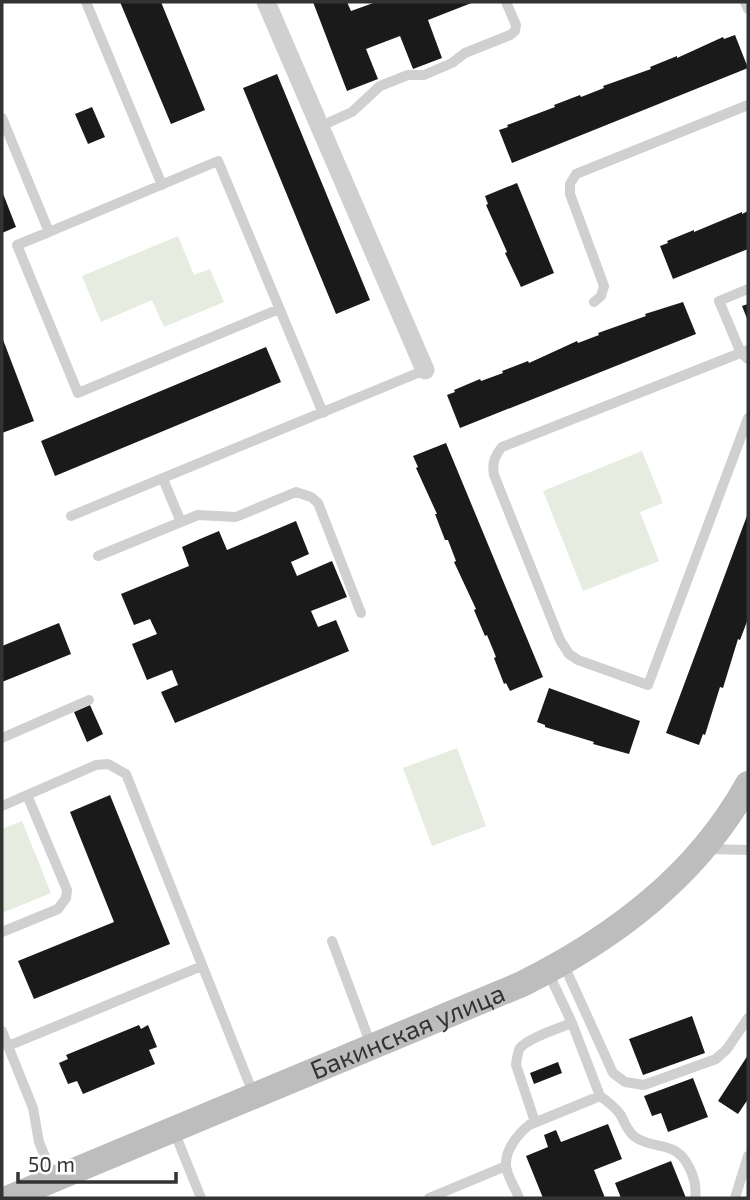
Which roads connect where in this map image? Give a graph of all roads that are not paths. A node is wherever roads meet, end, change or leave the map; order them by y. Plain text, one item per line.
1 (86, 2) edge
2 (266, 2) edge
3 (506, 2) edge
4 (745, 2) edge
5 (748, 9) edge
6 (748, 105) edge
7 (2, 118) edge
8 (321, 126) junction
9 (162, 184) junction
10 (49, 232) junction
11 (748, 289) edge
12 (594, 302) dead end
13 (279, 309) junction
14 (746, 354) edge
15 (425, 370) joint
16 (323, 413) junction
17 (748, 418) edge
18 (163, 479) junction
19 (71, 516) dead end
20 (181, 522) junction
21 (98, 556) dead end
22 (362, 613) dead end
23 (89, 700) dead end
24 (2, 738) edge
25 (748, 784) edge
26 (27, 795) junction
27 (2, 806) edge
28 (704, 849) junction
29 (748, 850) edge
30 (2, 932) edge
31 (332, 941) dead end
32 (202, 966) junction
33 (555, 967) junction
34 (748, 1018) edge
35 (572, 1023) junction
36 (2, 1031) edge
37 (8, 1046) junction
38 (371, 1046) junction
39 (254, 1095) junction
40 (600, 1096) junction
41 (535, 1122) junction
42 (173, 1130) junction
43 (748, 1156) edge
44 (506, 1166) junction
45 (54, 1180) junction
46 (744, 1187) edge
47 (9, 1198) edge
48 (201, 1198) edge
49 (429, 1198) edge
50 (519, 1198) edge
51 (695, 1198) edge
52 (735, 1198) edge

1 - 9 lane
2 - 8 street
3 - 8 lane
4 - 5 lane
6 - 12 lane
7 - 10 lane
8 - 15 street
9 - 10 lane
9 - 13 lane
10 - 13 lane
11 - 14 lane
13 - 16 lane
14 - 17 lane
15 - 16 lane
16 - 18 lane
18 - 19 lane
18 - 20 lane
20 - 21 lane
20 - 22 lane
23 - 24 lane
25 - 28 street, Бакинская улица
26 - 27 lane
26 - 30 lane
26 - 32 lane
28 - 29 lane
28 - 33 street, Бакинская улица
31 - 38 lane
32 - 37 lane
32 - 39 lane
33 - 34 lane
33 - 35 lane
33 - 38 street, Бакинская улица
35 - 40 lane
35 - 41 lane
36 - 37 lane
37 - 45 lane
38 - 39 street, Бакинская улица
39 - 42 street, Бакинская улица
40 - 41 lane
40 - 51 lane
41 - 44 lane
42 - 45 street, Бакинская улица
42 - 48 lane
43 - 46 lane
44 - 49 lane
44 - 50 lane
45 - 47 street, Бакинская улица
46 - 52 lane

